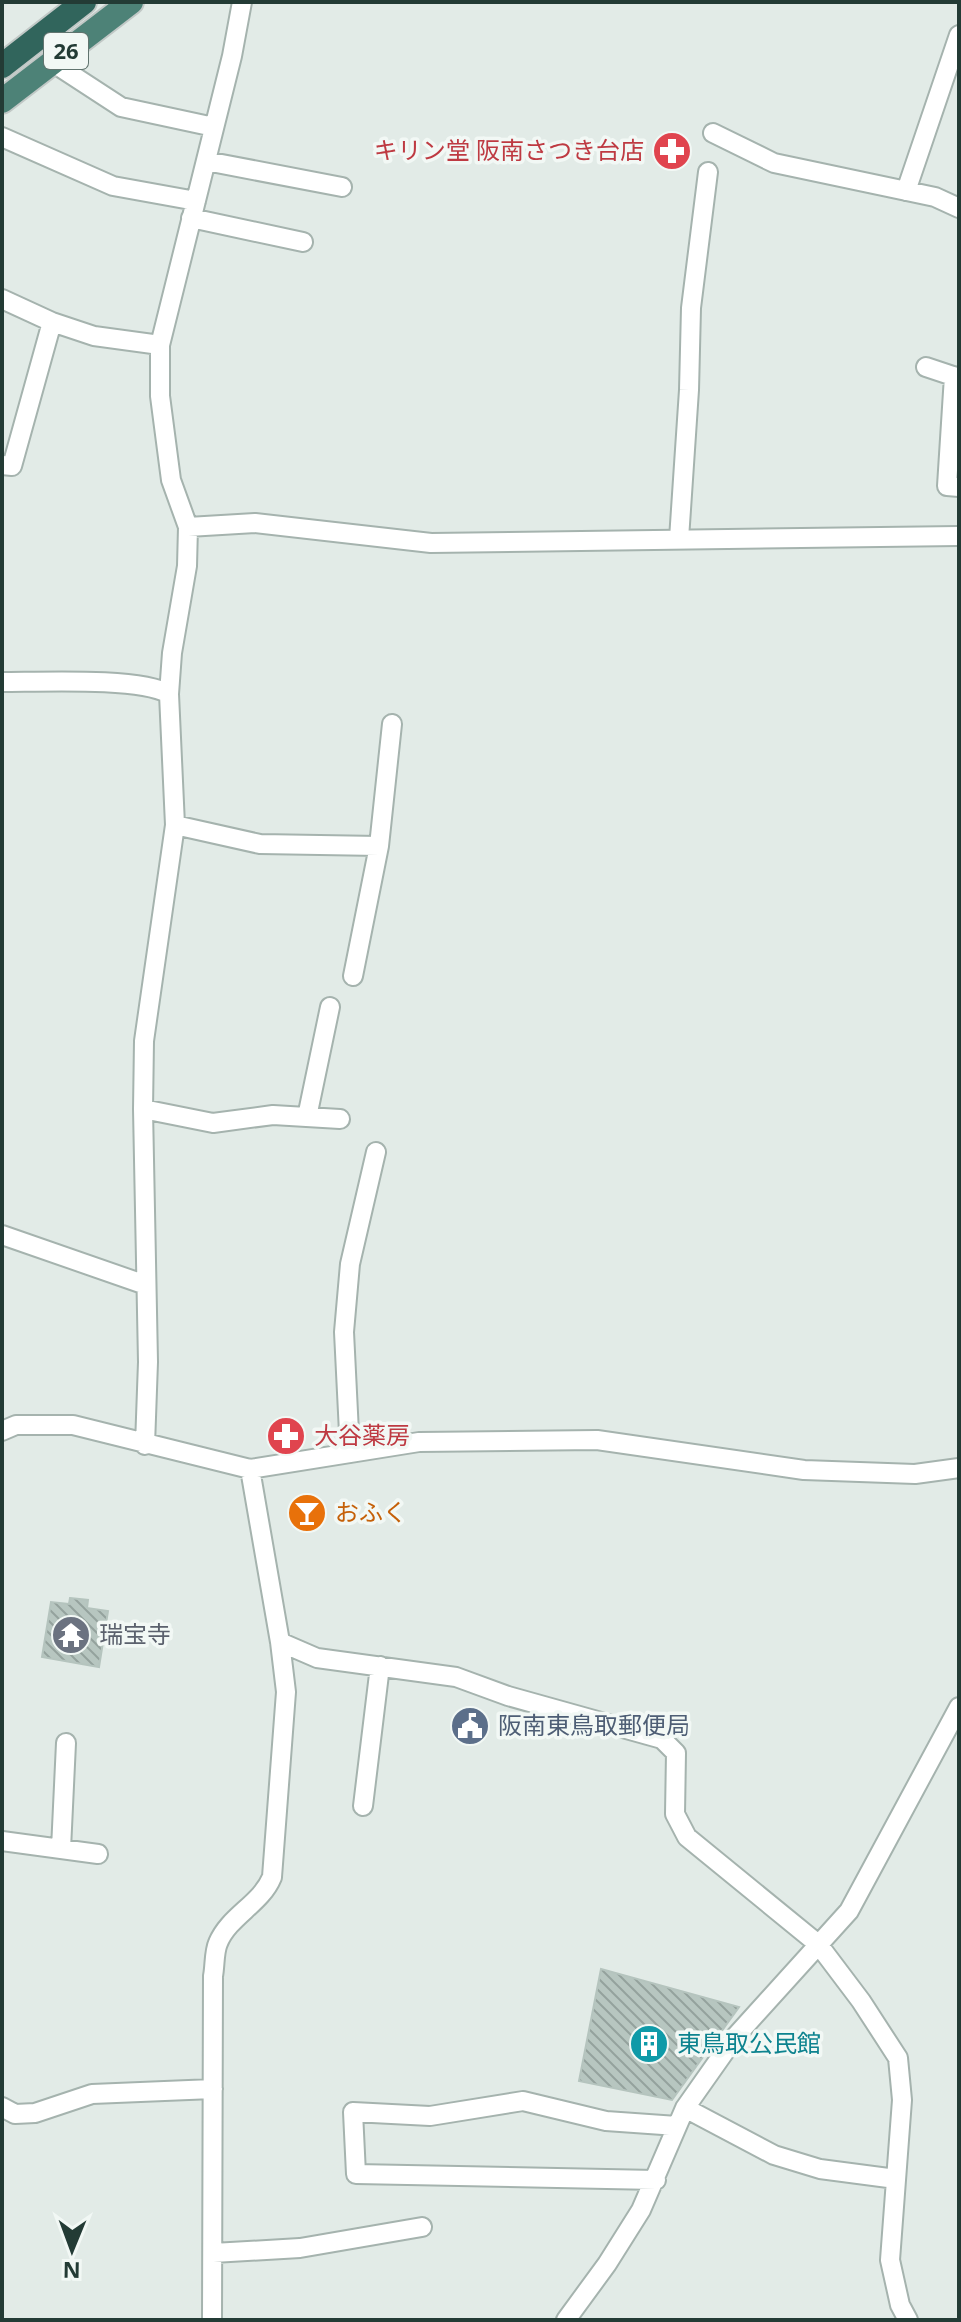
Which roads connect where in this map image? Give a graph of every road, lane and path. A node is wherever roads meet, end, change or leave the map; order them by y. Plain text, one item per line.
1 (84, 2) edge
2 (131, 2) edge
3 (242, 2) edge
4 (959, 35) edge
5 (52, 62) junction
6 (2, 66) edge
7 (2, 101) edge
8 (214, 127) junction
9 (713, 133) dead end
10 (2, 137) edge
11 (206, 161) junction
12 (708, 172) dead end
13 (342, 187) dead end
14 (906, 191) junction
15 (959, 208) edge
16 (194, 210) junction
17 (303, 242) dead end
18 (2, 299) edge
19 (52, 322) junction
20 (160, 345) junction
21 (926, 367) dead end
22 (956, 377) edge
23 (2, 465) edge
24 (959, 487) edge
25 (188, 527) junction
26 (959, 536) edge
27 (679, 539) junction
28 (2, 682) edge
29 (169, 694) junction
30 (392, 724) dead end
31 (175, 825) junction
32 (379, 846) junction
33 (353, 976) dead end
34 (330, 1007) dead end
35 (143, 1109) junction
36 (307, 1117) junction
37 (340, 1119) dead end
38 (376, 1152) dead end
39 (2, 1235) edge
40 (146, 1285) junction
41 (2, 1431) edge
42 (145, 1445) junction
43 (350, 1453) junction
44 (959, 1468) edge
45 (250, 1469) junction
46 (280, 1642) junction
47 (380, 1666) junction
48 (959, 1707) edge
49 (66, 1743) dead end
50 (363, 1806) dead end
51 (2, 1841) edge
52 (61, 1849) junction
53 (98, 1854) dead end
54 (818, 1944) junction
55 (213, 2089) junction
56 (2, 2107) edge
57 (685, 2108) junction
58 (677, 2126) junction
59 (896, 2179) junction
60 (656, 2180) junction
61 (422, 2227) dead end
62 (213, 2253) junction
63 (212, 2320) edge
64 (566, 2320) edge
65 (908, 2320) edge

1 - 6 highway, 26
2 - 5 highway, 26
3 - 8 street
4 - 14 street
5 - 7 highway, 26
5 - 8 street
8 - 11 street
9 - 14 street
10 - 16 street
11 - 13 street
11 - 16 street
12 - 27 street
14 - 15 street
16 - 17 street
16 - 20 street
18 - 19 street
19 - 20 street
19 - 23 street
20 - 25 street
21 - 22 street
22 - 24 street
25 - 27 street
25 - 29 street
26 - 27 street
28 - 29 street
29 - 31 street
30 - 32 street
31 - 32 street
31 - 35 street
32 - 33 street
34 - 36 street
35 - 36 street
35 - 40 street
36 - 37 street
38 - 43 street
39 - 40 street
40 - 42 street
41 - 42 street
42 - 45 street
43 - 44 street
43 - 45 street
45 - 46 street
46 - 47 street
46 - 55 street
47 - 50 street
47 - 54 street
48 - 54 street
49 - 52 street
51 - 52 street
52 - 53 street
54 - 57 street
54 - 59 street
55 - 56 street
55 - 62 street
57 - 58 street
57 - 59 street
58 - 60 street
58 - 60 street
59 - 65 street
60 - 64 street
61 - 62 street
62 - 63 street

